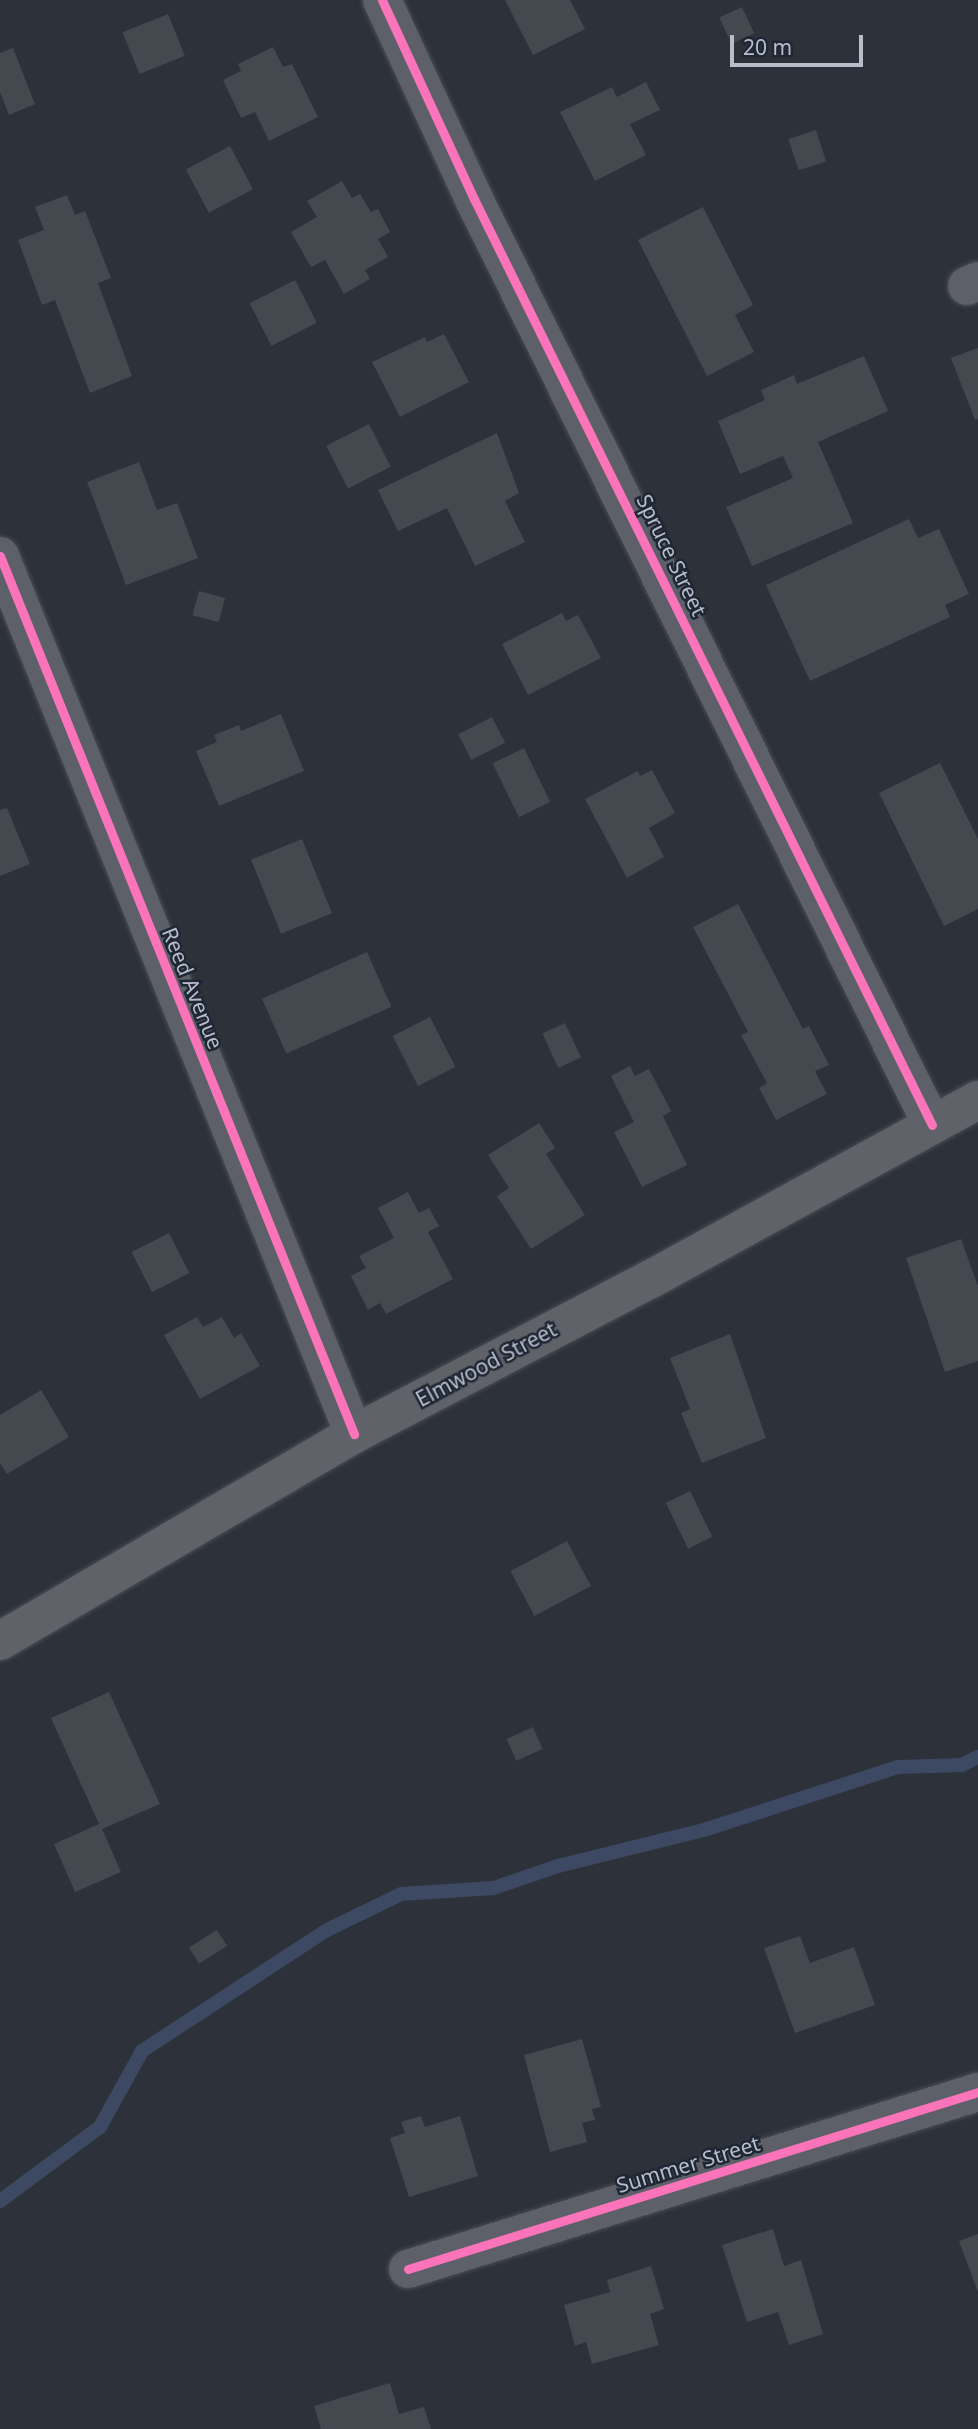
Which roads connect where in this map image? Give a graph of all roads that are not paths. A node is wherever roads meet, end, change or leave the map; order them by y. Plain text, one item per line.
1 (382, 0) edge
2 (0, 556) edge
3 (978, 1100) edge
4 (932, 1125) junction
5 (354, 1434) junction
6 (0, 1641) edge
7 (978, 2092) edge
8 (408, 2269) dead end

1 - 4 street, Spruce Street
2 - 5 street, Reed Avenue
3 - 4 main road, Elmwood Street
4 - 5 main road, Elmwood Street
5 - 6 main road, Elmwood Street
7 - 8 street, Summer Street

